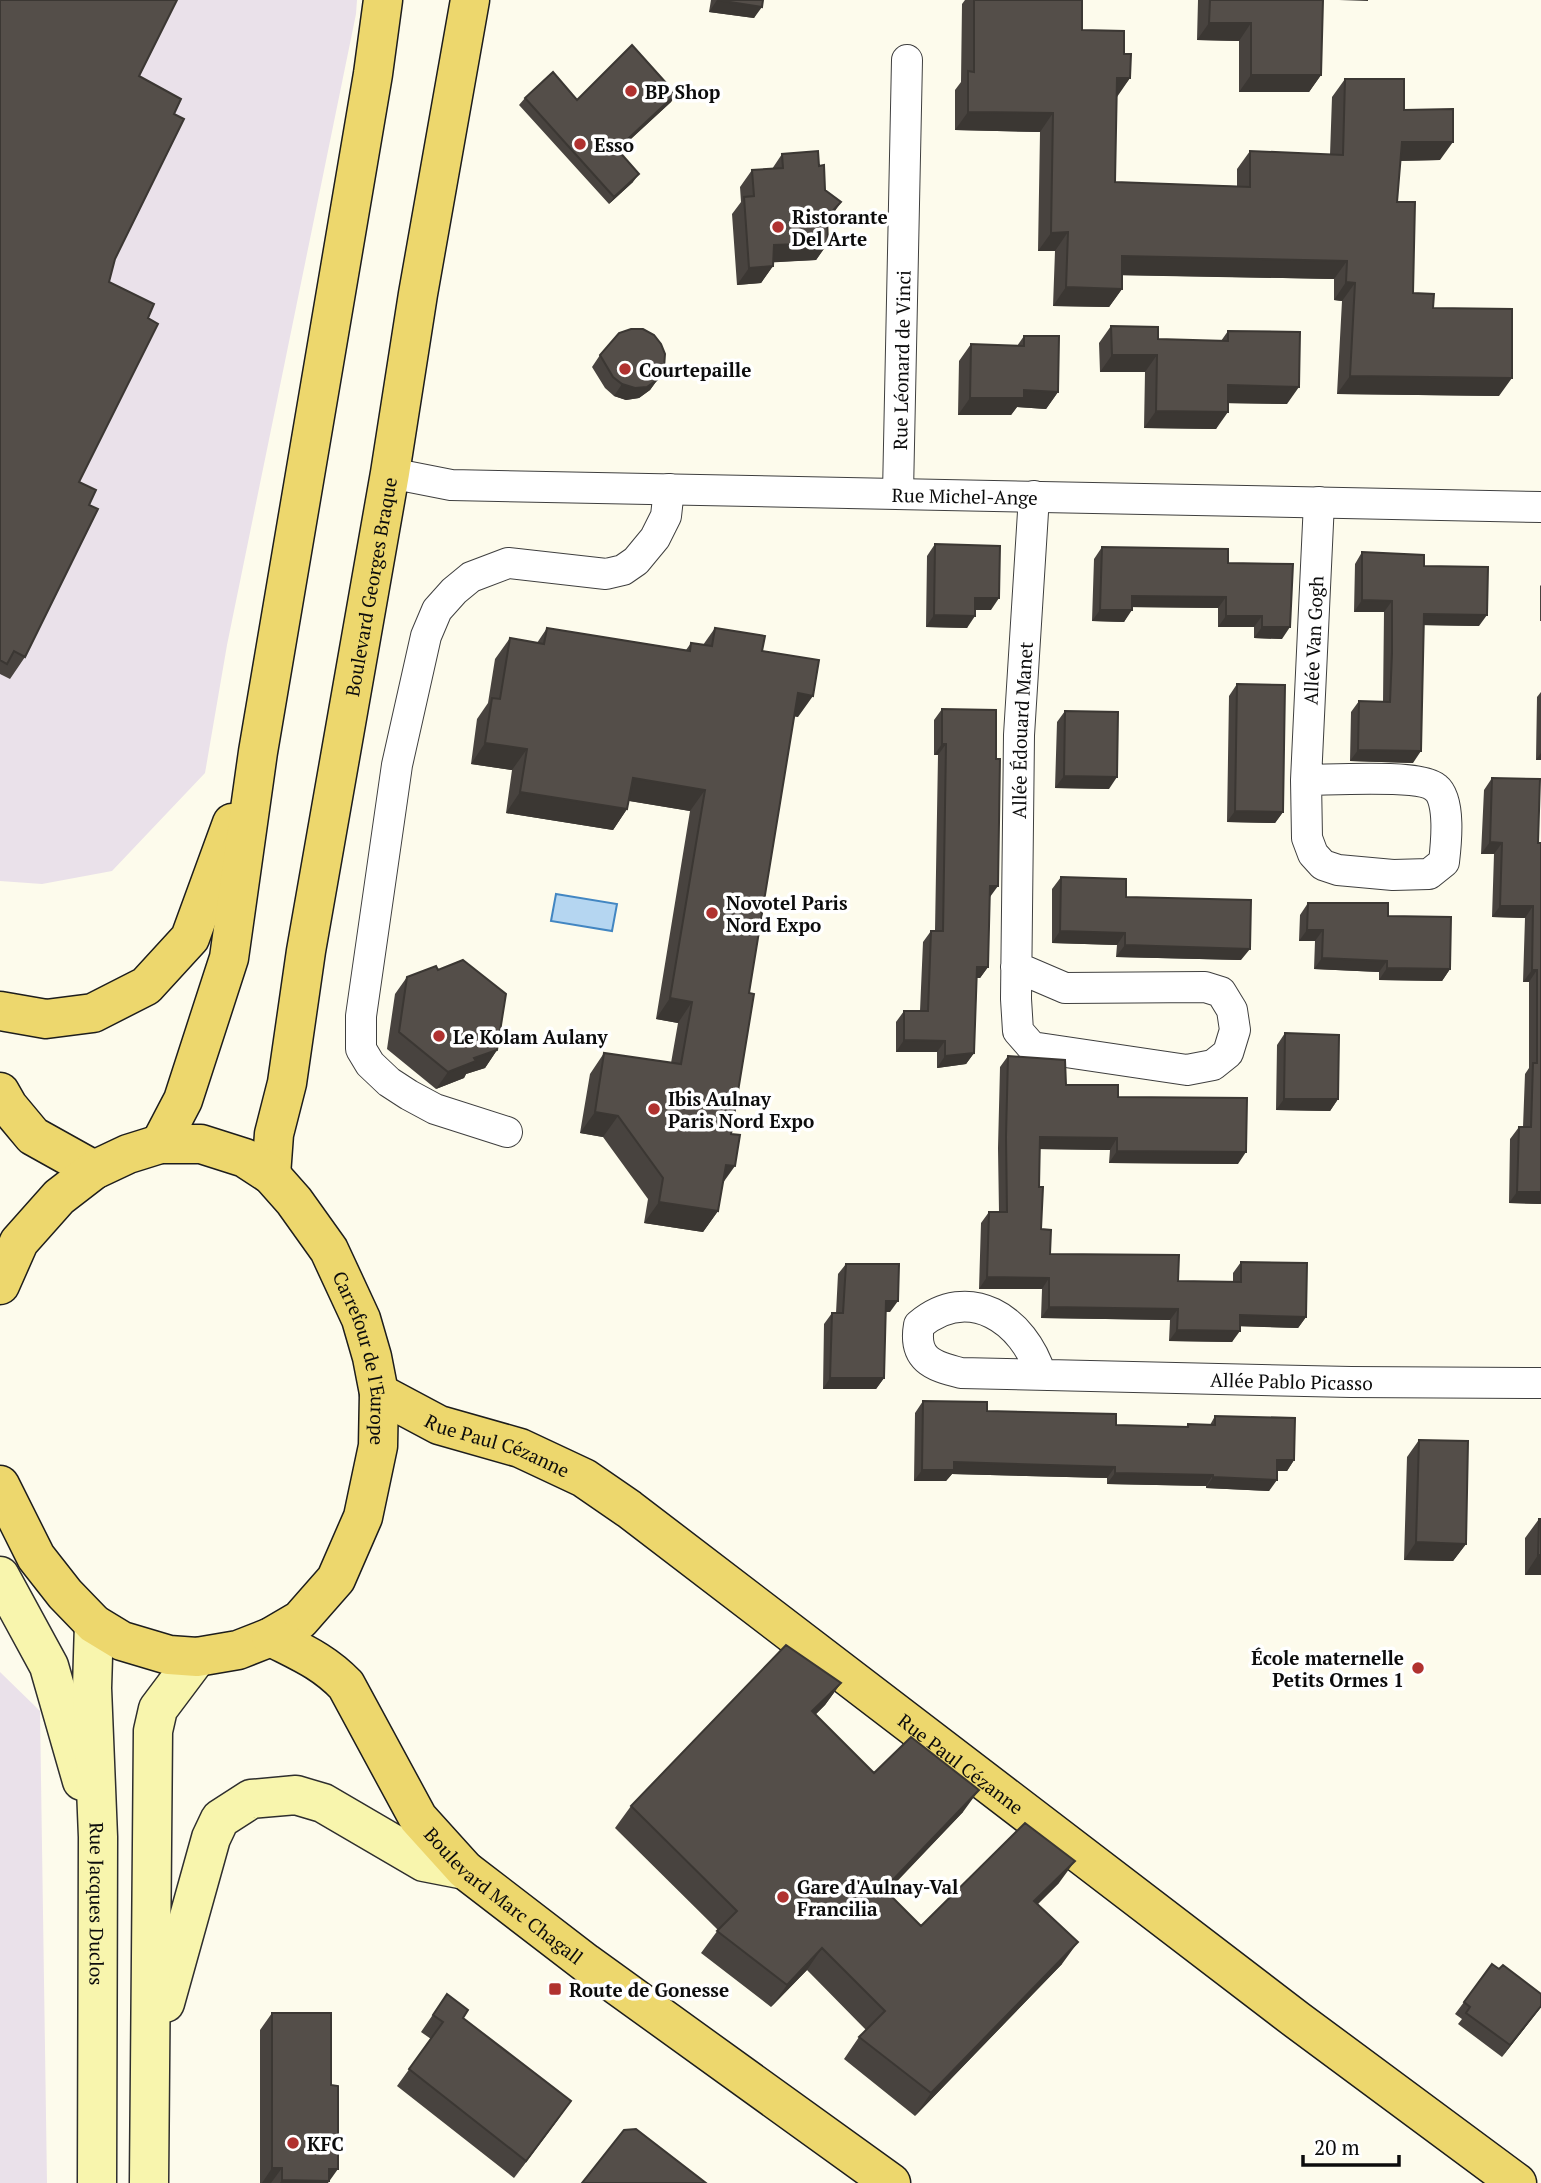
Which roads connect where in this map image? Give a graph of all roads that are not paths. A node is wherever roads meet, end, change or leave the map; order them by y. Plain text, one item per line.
1 (383, 0) edge
2 (470, 0) edge
3 (907, 60) dead end
4 (390, 473) junction
5 (669, 489) junction
6 (898, 493) junction
7 (1034, 496) junction
8 (1319, 502) junction
9 (1541, 507) edge
10 (258, 752) junction
11 (1306, 780) junction
12 (1016, 967) junction
13 (0, 1011) edge
14 (0, 1092) edge
15 (507, 1132) dead end
16 (160, 1144) junction
17 (94, 1170) junction
18 (271, 1175) junction
19 (0, 1285) edge
20 (1041, 1374) dead end
21 (1541, 1383) edge
22 (379, 1393) junction
23 (0, 1485) edge
24 (0, 1576) edge
25 (94, 1624) junction
26 (271, 1637) junction
27 (197, 1657) junction
28 (98, 1838) junction
29 (465, 1870) junction
30 (151, 2052) junction
31 (97, 2183) edge
32 (149, 2183) edge
33 (891, 2183) edge
34 (1517, 2183) edge

1 - 10 main road
2 - 4 main road, Boulevard Georges Braque
3 - 6 street, Rue Léonard de Vinci
4 - 5 street, Rue Michel-Ange
4 - 18 main road, Boulevard Georges Braque
5 - 6 street, Rue Michel-Ange
5 - 15 street
6 - 7 street, Rue Michel-Ange
7 - 8 street, Rue Michel-Ange
7 - 12 street, Allée Édouard Manet
8 - 9 street, Rue Michel-Ange
8 - 11 street, Allée Van Gogh
10 - 13 main road
10 - 16 main road
11 - 11 street, Allée Van Gogh
12 - 12 street, Allée Édouard Manet
14 - 17 main road
16 - 17 main road, Carrefour de l'Europe
16 - 18 main road, Carrefour de l'Europe
17 - 19 main road, Carrefour de l'Europe
18 - 22 main road, Carrefour de l'Europe
20 - 21 street, Allée Pablo Picasso
22 - 26 main road, Carrefour de l'Europe
22 - 34 main road, Rue Paul Cézanne
23 - 25 main road, Carrefour de l'Europe
24 - 28 main road
25 - 27 main road, Carrefour de l'Europe
25 - 28 main road, Rue Jacques Duclos
26 - 27 main road, Carrefour de l'Europe
26 - 29 main road, Boulevard Marc Chagall
27 - 30 main road
28 - 31 main road, Rue Jacques Duclos
29 - 30 main road
29 - 33 main road, Boulevard Marc Chagall
30 - 32 main road

